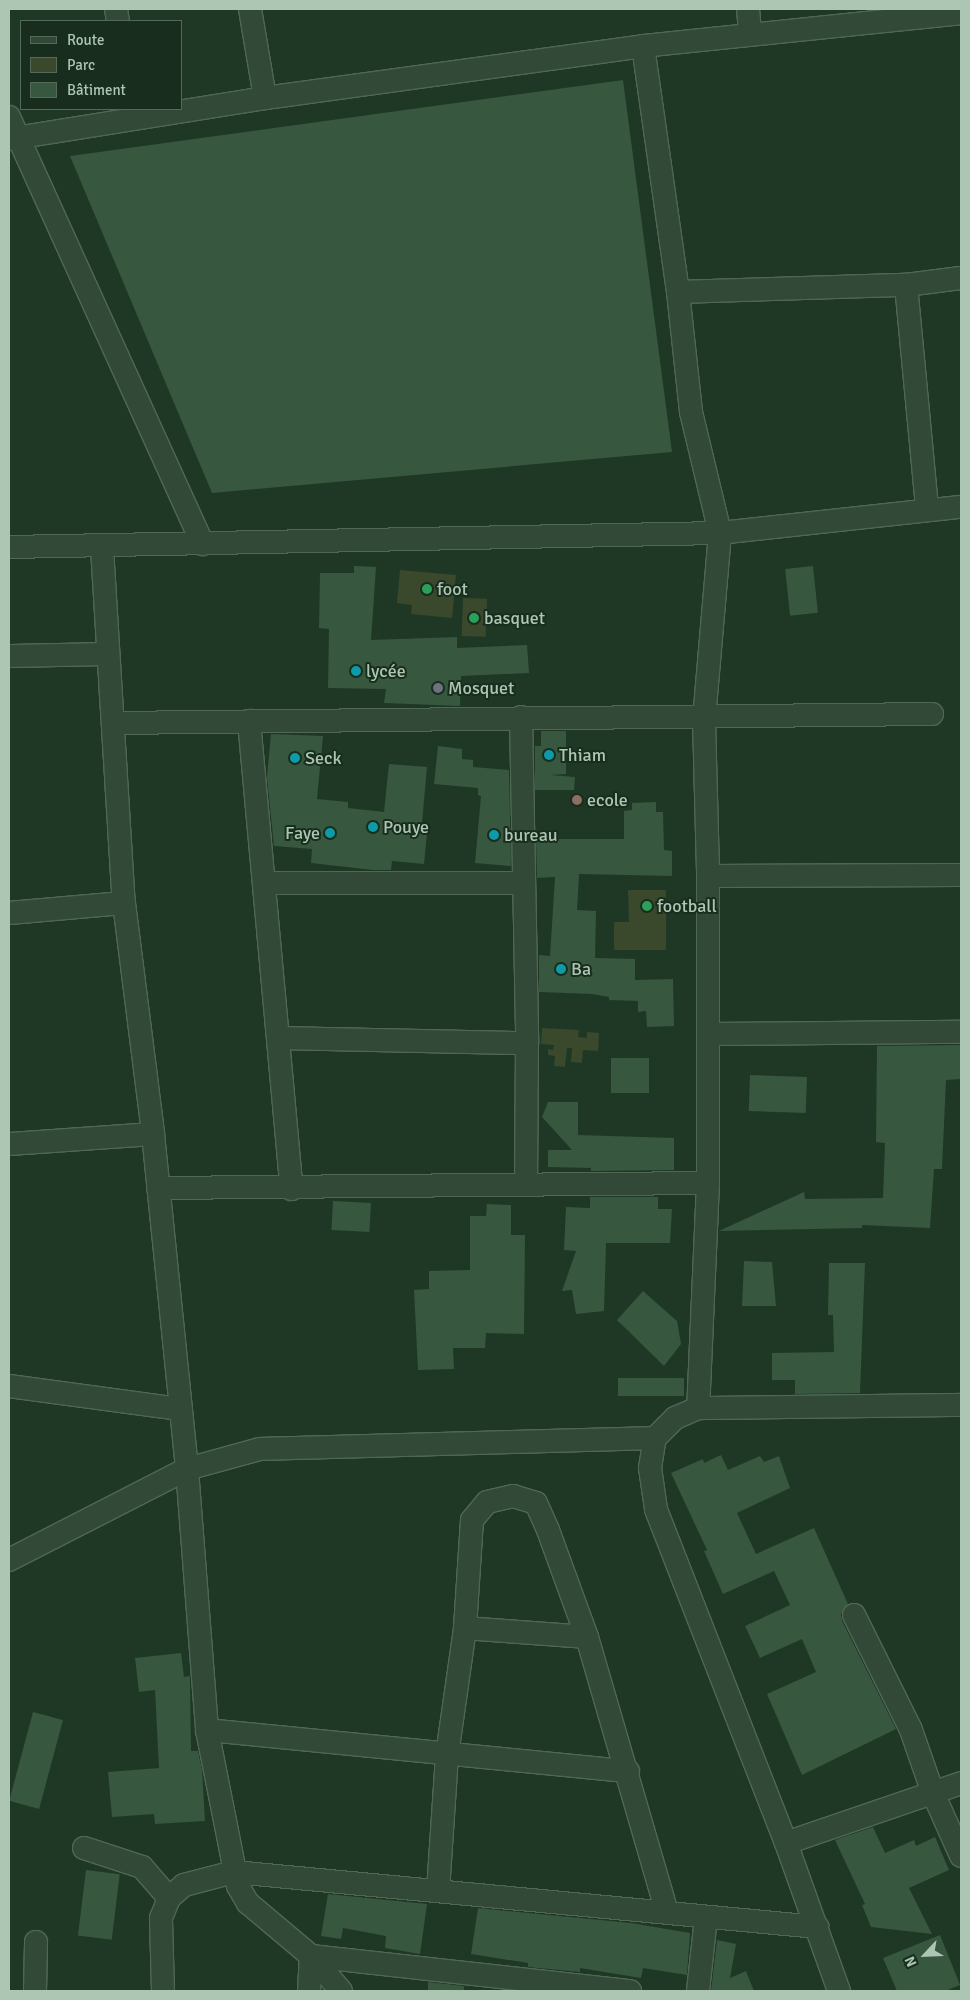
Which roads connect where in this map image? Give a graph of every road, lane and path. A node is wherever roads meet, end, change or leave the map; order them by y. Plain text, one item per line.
1 (250, 9) edge
2 (748, 9) edge
3 (922, 12) edge
4 (961, 14) edge
5 (750, 34) junction
6 (643, 46) junction
7 (264, 98) junction
8 (182, 108) edge
9 (162, 110) edge
10 (128, 114) edge
11 (9, 117) edge
12 (14, 138) edge
13 (961, 278) edge
14 (906, 285) junction
15 (678, 292) junction
16 (961, 506) edge
17 (927, 509) junction
18 (720, 533) junction
19 (203, 544) junction
20 (9, 547) edge
21 (102, 548) junction
22 (107, 654) junction
23 (9, 656) edge
24 (932, 714) dead end
25 (521, 716) junction
26 (704, 719) junction
27 (249, 721) junction
28 (113, 723) junction
29 (961, 875) edge
30 (708, 876) junction
31 (266, 883) junction
32 (524, 883) junction
33 (124, 903) junction
34 (9, 913) edge
35 (961, 1032) edge
36 (708, 1034) junction
37 (279, 1038) junction
38 (528, 1043) junction
39 (153, 1134) junction
40 (9, 1144) edge
41 (708, 1183) junction
42 (526, 1184) junction
43 (158, 1188) junction
44 (292, 1189) junction
45 (9, 1386) edge
46 (961, 1405) edge
47 (698, 1408) junction
48 (180, 1409) junction
49 (655, 1438) junction
50 (188, 1469) junction
51 (9, 1560) edge
52 (854, 1615) dead end
53 (465, 1628) junction
54 (586, 1637) junction
55 (207, 1730) junction
56 (447, 1755) junction
57 (628, 1771) junction
58 (961, 1783) edge
59 (933, 1793) junction
60 (786, 1843) junction
61 (84, 1848) dead end
62 (961, 1856) edge
63 (234, 1872) junction
64 (438, 1891) junction
65 (169, 1898) junction
66 (667, 1913) junction
67 (706, 1917) junction
68 (817, 1927) junction
69 (36, 1942) dead end
70 (311, 1956) junction
71 (35, 1991) edge
72 (163, 1991) edge
73 (309, 1991) edge
74 (341, 1991) edge
75 (630, 1991) edge
76 (698, 1991) edge
77 (839, 1991) edge

1 - 7 street
2 - 5 street
3 - 4 street
3 - 5 street
5 - 6 street
6 - 7 street
6 - 15 street
7 - 8 street
9 - 10 street
10 - 12 street
11 - 12 street
12 - 19 street
13 - 14 street
14 - 15 street
14 - 17 street
15 - 18 street
16 - 17 street
17 - 18 street
18 - 19 street
18 - 26 street
19 - 21 street
20 - 21 street
21 - 22 street
22 - 23 street
22 - 28 street
24 - 26 street
25 - 26 street
25 - 27 street
25 - 32 street
26 - 30 street
27 - 28 street
27 - 31 street
28 - 33 street
29 - 30 street
30 - 36 street
31 - 32 street
31 - 37 street
32 - 38 street
33 - 34 street
33 - 39 street
35 - 36 street
36 - 41 street
37 - 38 street
37 - 44 street
38 - 42 street
39 - 40 street
39 - 43 street
41 - 42 street
41 - 47 street
42 - 44 street
43 - 44 street
43 - 48 street
45 - 48 street
46 - 47 street
47 - 49 street
48 - 50 street
49 - 50 street
49 - 60 street
50 - 51 street
50 - 55 street
52 - 59 street
53 - 54 street
53 - 54 street
53 - 56 street
54 - 57 street
55 - 56 street
55 - 63 street
56 - 57 street
56 - 64 street
57 - 66 street
58 - 59 street
59 - 60 street
59 - 62 street
60 - 68 street
61 - 65 street
63 - 64 street
63 - 65 street
63 - 70 street
64 - 66 street
65 - 72 street
66 - 67 street
67 - 68 street
67 - 76 street
68 - 77 street
69 - 71 street
70 - 73 street
70 - 74 street
70 - 75 street

